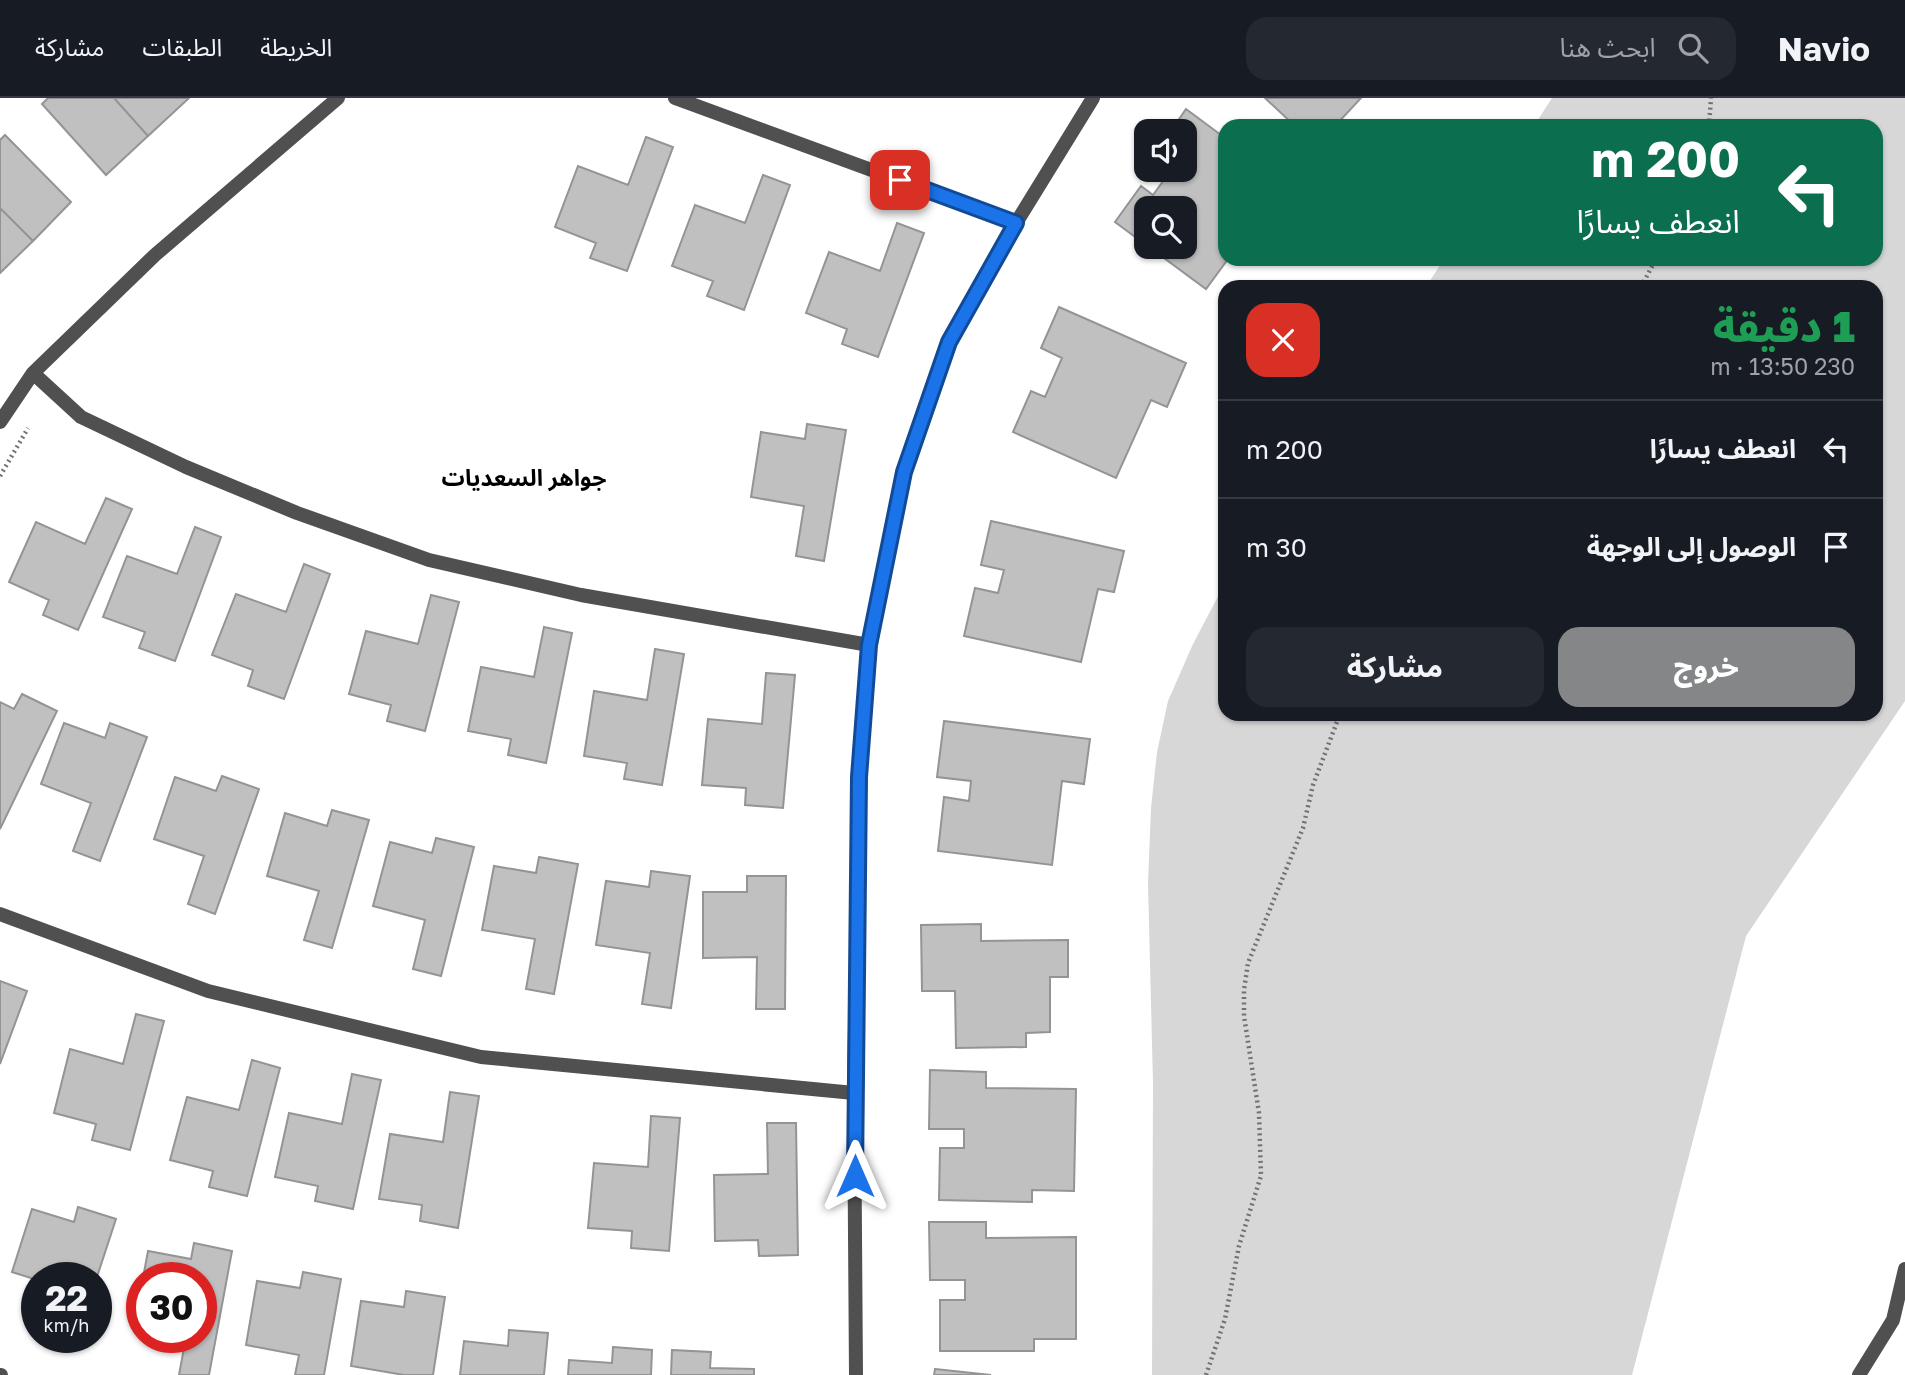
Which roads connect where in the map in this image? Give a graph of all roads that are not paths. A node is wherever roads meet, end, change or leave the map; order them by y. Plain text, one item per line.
1 (338, 98) edge
2 (675, 98) edge
3 (1093, 98) edge
4 (1016, 223) junction
5 (33, 373) junction
6 (0, 422) edge
7 (869, 645) junction
8 (0, 914) edge
9 (854, 1093) junction
10 (1905, 1269) edge
11 (856, 1375) edge
12 (1859, 1375) edge

1 - 5 street
2 - 4 street
3 - 4 street
4 - 7 street
5 - 6 street
5 - 7 street
7 - 9 street
8 - 9 street
9 - 11 street
10 - 12 street

